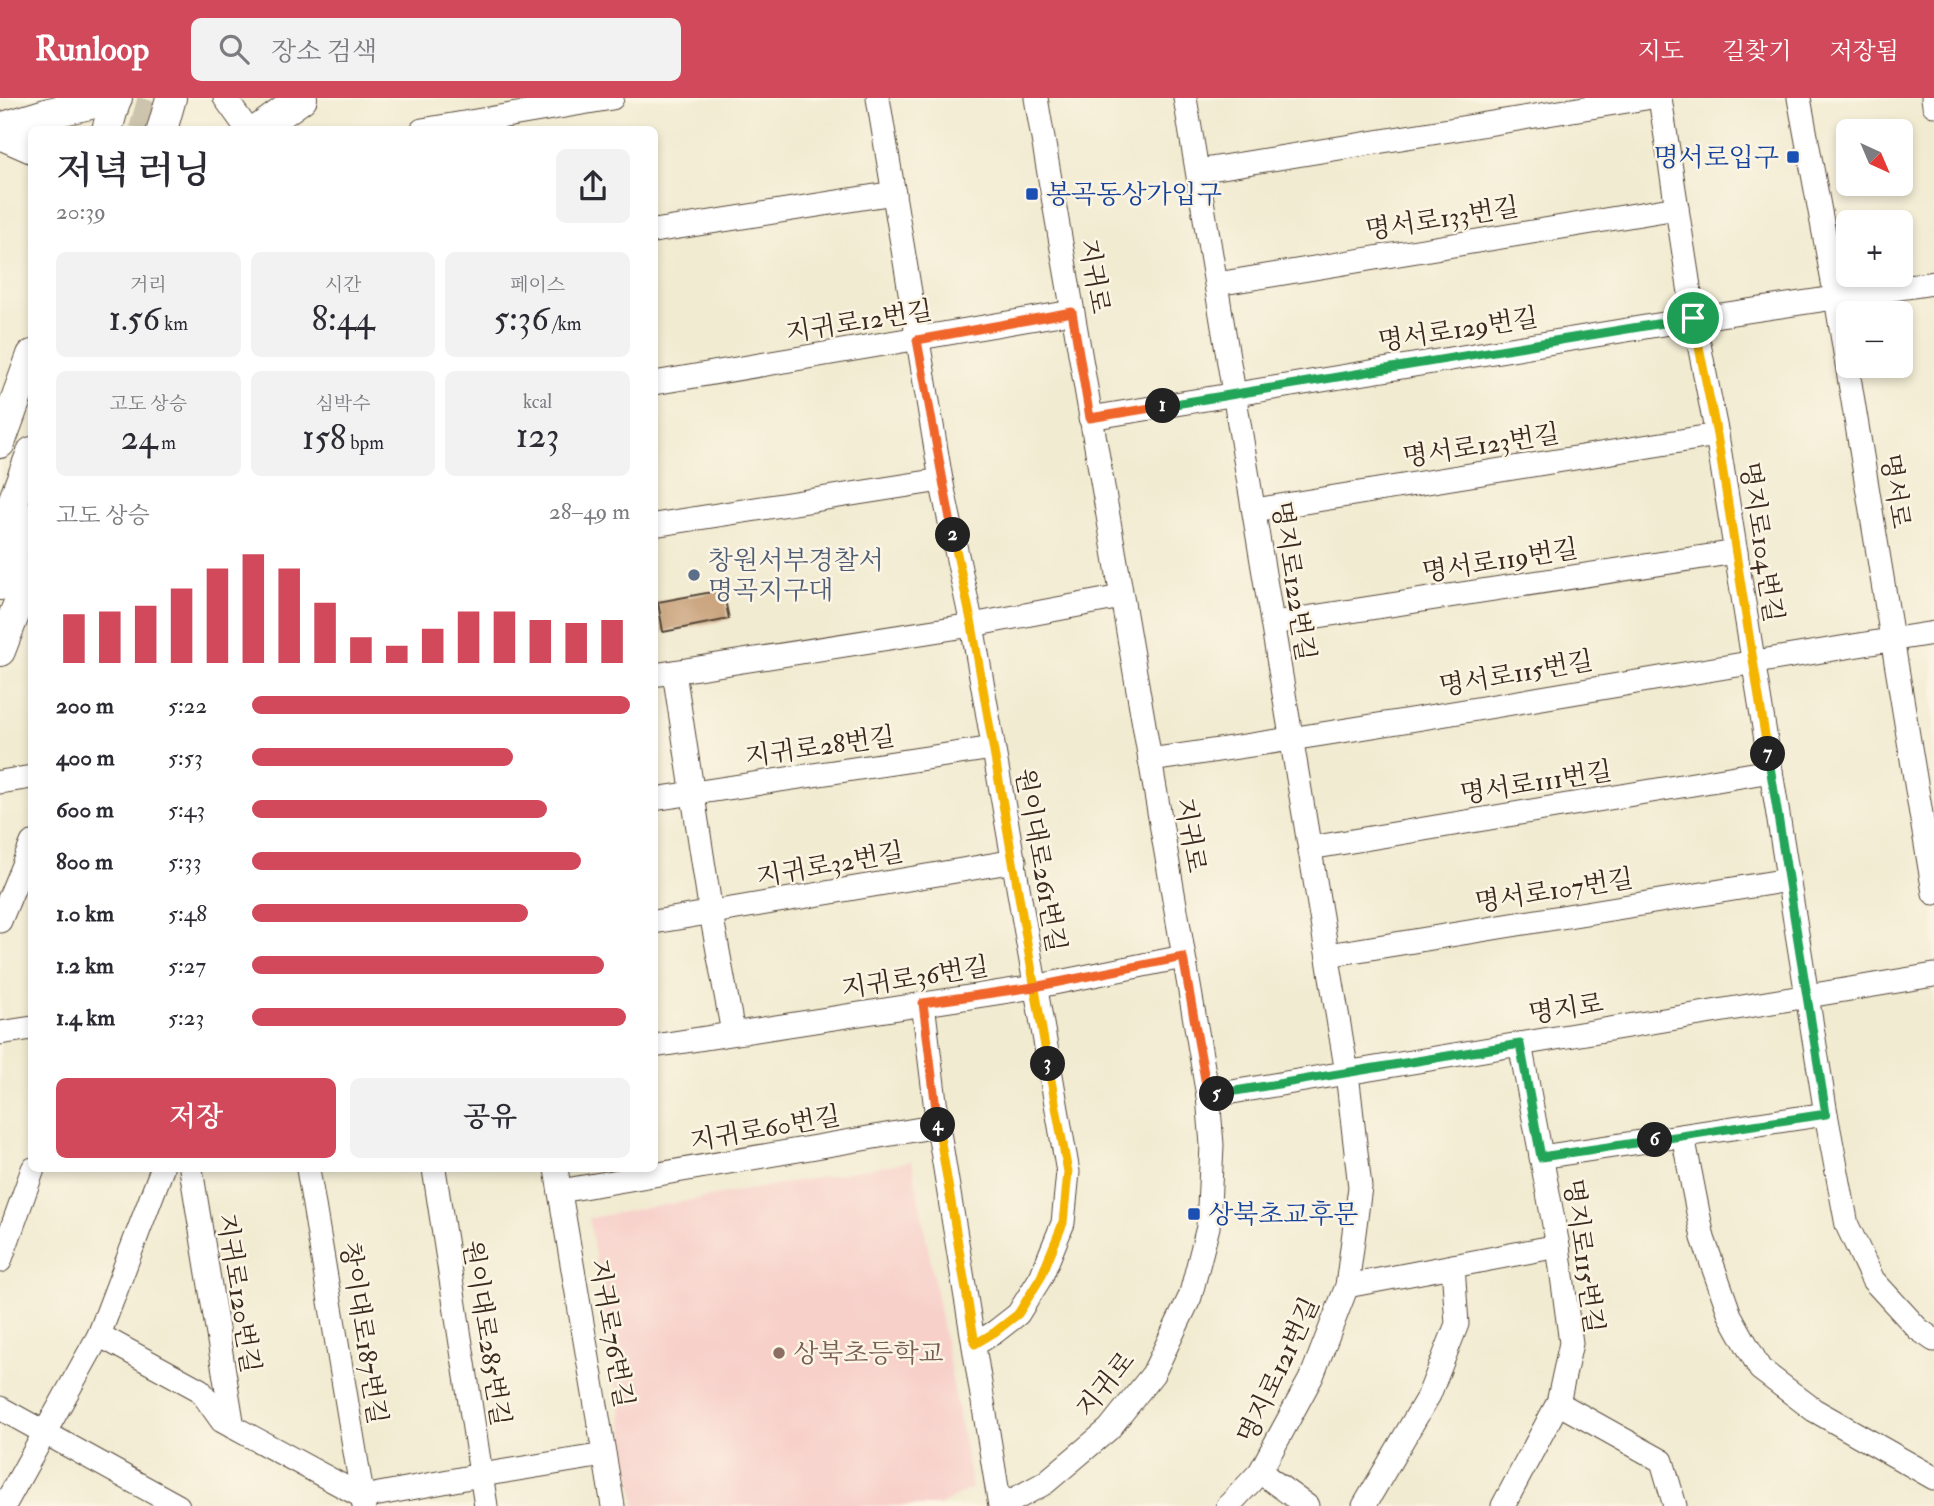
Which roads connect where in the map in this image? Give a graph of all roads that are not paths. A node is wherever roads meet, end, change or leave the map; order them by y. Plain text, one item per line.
1 (23, 98) edge
2 (116, 98) edge
3 (171, 98) edge
4 (225, 98) edge
5 (302, 98) edge
6 (612, 98) edge
7 (878, 98) edge
8 (1035, 98) edge
9 (1185, 98) edge
10 (1646, 98) edge
11 (1660, 98) edge
12 (1799, 98) edge
13 (1933, 98) edge
14 (1934, 105) edge
15 (0, 122) edge
16 (108, 126) edge
17 (163, 126) edge
18 (245, 126) edge
19 (264, 126) edge
20 (446, 126) edge
21 (0, 128) edge
22 (0, 134) edge
23 (28, 146) edge
24 (1198, 171) junction
25 (894, 193) junction
26 (1676, 208) junction
27 (658, 230) edge
28 (1934, 283) edge
29 (1217, 285) junction
30 (1836, 298) junction
31 (1072, 312) junction
32 (1693, 318) junction
33 (917, 340) junction
34 (28, 370) edge
35 (658, 382) edge
36 (1233, 395) junction
37 (1090, 418) junction
38 (1717, 435) junction
39 (0, 443) edge
40 (28, 462) edge
41 (941, 481) junction
42 (1255, 509) junction
43 (28, 513) edge
44 (658, 524) edge
45 (0, 536) edge
46 (1736, 552) junction
47 (28, 579) edge
48 (0, 585) edge
49 (1121, 597) junction
50 (1273, 624) junction
51 (972, 625) junction
52 (1934, 633) edge
53 (1892, 640) junction
54 (0, 651) edge
55 (1753, 661) junction
56 (664, 673) edge
57 (1292, 740) junction
58 (993, 748) junction
59 (1150, 760) junction
60 (1771, 771) junction
61 (28, 778) edge
62 (0, 782) edge
63 (693, 793) junction
64 (658, 798) edge
65 (1310, 848) junction
66 (28, 853) edge
67 (1015, 862) junction
68 (1788, 880) junction
69 (1934, 893) edge
70 (28, 902) edge
71 (4, 912) edge
72 (711, 913) junction
73 (658, 921) edge
74 (1328, 955) junction
75 (1183, 957) junction
76 (1934, 975) edge
77 (1034, 987) junction
78 (1807, 996) junction
79 (923, 1003) junction
80 (28, 1029) edge
81 (0, 1033) edge
82 (733, 1033) junction
83 (1520, 1044) junction
84 (658, 1045) edge
85 (1347, 1073) junction
86 (1208, 1096) junction
87 (1826, 1114) junction
88 (938, 1126) junction
89 (1683, 1136) junction
90 (1541, 1157) junction
91 (658, 1166) edge
92 (32, 1172) edge
93 (161, 1172) edge
94 (191, 1172) edge
95 (309, 1172) edge
96 (434, 1172) edge
97 (614, 1172) edge
98 (558, 1180) edge
99 (1558, 1245) junction
100 (0, 1261) edge
101 (1453, 1266) junction
102 (1347, 1286) junction
103 (99, 1335) junction
104 (1934, 1339) edge
105 (975, 1344) junction
106 (1558, 1403) junction
107 (0, 1408) edge
108 (233, 1427) junction
109 (44, 1433) junction
110 (604, 1455) junction
111 (1260, 1472) junction
112 (481, 1475) junction
113 (1934, 1478) edge
114 (364, 1502) edge
115 (4, 1506) edge
116 (178, 1506) edge
117 (486, 1506) edge
118 (613, 1506) edge
119 (1001, 1506) edge
120 (1227, 1506) edge
121 (1307, 1506) edge
122 (1363, 1506) edge
123 (1504, 1506) edge
124 (1675, 1506) edge

1 - 15 main road
2 - 16 main road
2 - 21 main road
3 - 17 main road
4 - 18 street
5 - 19 main road
6 - 20 street
7 - 25 street, 원이대로261번길
8 - 31 street, 지귀로
9 - 24 street, 명지로122번길
10 - 24 street
11 - 26 street, 명지로104번길
12 - 30 street, 명서로
13 - 14 street
22 - 23 main road
24 - 29 street, 명지로122번길
25 - 27 street
25 - 33 street, 원이대로261번길
26 - 29 street, 명서로133번길
26 - 32 street, 명지로104번길
28 - 30 street, 명서로129번길
29 - 36 street, 명지로122번길
30 - 32 street, 명서로129번길
30 - 53 street, 명서로
31 - 33 street, 지귀로12번길
31 - 37 street, 지귀로
32 - 36 street, 명서로129번길
32 - 38 street, 명지로104번길
33 - 35 street, 지귀로12번길
33 - 41 street, 원이대로261번길
34 - 39 main road
36 - 37 street, 명서로129번길
36 - 42 street, 명지로122번길
37 - 49 street, 지귀로
38 - 42 street, 명서로123번길
38 - 46 street, 명지로104번길
40 - 45 main road
41 - 44 street
41 - 51 street, 원이대로261번길
42 - 50 street, 명지로122번길
43 - 48 main road
46 - 50 street, 명서로119번길
46 - 55 street, 명지로104번길
47 - 54 main road
49 - 51 street
49 - 59 street, 지귀로
50 - 57 street, 명지로122번길
51 - 56 street
51 - 58 street, 원이대로261번길
52 - 53 street, 명서로115번길
53 - 55 street, 명서로115번길
53 - 69 street, 명서로
55 - 57 street, 명서로115번길
55 - 60 street, 명지로104번길
56 - 63 street
57 - 59 street, 명서로115번길
57 - 65 street, 명지로122번길
58 - 63 street, 지귀로28번길
58 - 67 street, 원이대로261번길
59 - 75 street, 지귀로
60 - 65 street, 명서로111번길
60 - 68 street, 명지로104번길
61 - 62 street
63 - 64 street, 지귀로28번길
63 - 72 street
65 - 74 street, 명지로122번길
66 - 71 street
67 - 72 street, 지귀로32번길
67 - 77 street, 원이대로261번길
68 - 74 street, 명서로107번길
68 - 78 street, 명지로104번길
70 - 71 street
72 - 73 street, 지귀로32번길
72 - 82 street
74 - 85 street, 명지로122번길
75 - 77 street, 지귀로36번길
75 - 86 street, 지귀로
76 - 78 street, 명지로
77 - 79 street, 지귀로36번길
77 - 105 street, 원이대로261번길
78 - 83 street, 명지로
78 - 87 street, 명지로104번길
79 - 82 street, 지귀로36번길
79 - 88 street
80 - 81 street
82 - 84 street, 지귀로36번길
83 - 85 street, 명지로
83 - 90 street, 명지로115번길
85 - 86 street, 명지로
85 - 102 street, 명지로121번길
86 - 119 street, 지귀로
87 - 89 street
87 - 104 street, 명지로104번길
88 - 91 street, 지귀로60번길
88 - 105 street
89 - 90 street
89 - 113 street
90 - 99 street, 명지로115번길
92 - 100 street
93 - 103 street
94 - 108 street, 지귀로120번길
95 - 114 street, 창이대로187번길
96 - 112 street, 원이대로285번길
97 - 98 street, 지귀로60번길
98 - 110 street, 지귀로76번길
99 - 101 street, 명지로121번길
99 - 106 street, 명지로115번길
101 - 102 street, 명지로121번길
101 - 122 street
102 - 111 street, 명지로121번길
103 - 108 street, 지귀로120번길
103 - 109 street
105 - 119 street
106 - 123 street, 명지로115번길
106 - 124 street
107 - 109 street
108 - 114 street, 지귀로120번길
109 - 115 street
109 - 116 street
110 - 112 street
110 - 118 street, 지귀로76번길
111 - 120 street, 명지로121번길
111 - 121 street
112 - 114 street
112 - 117 street, 원이대로285번길

